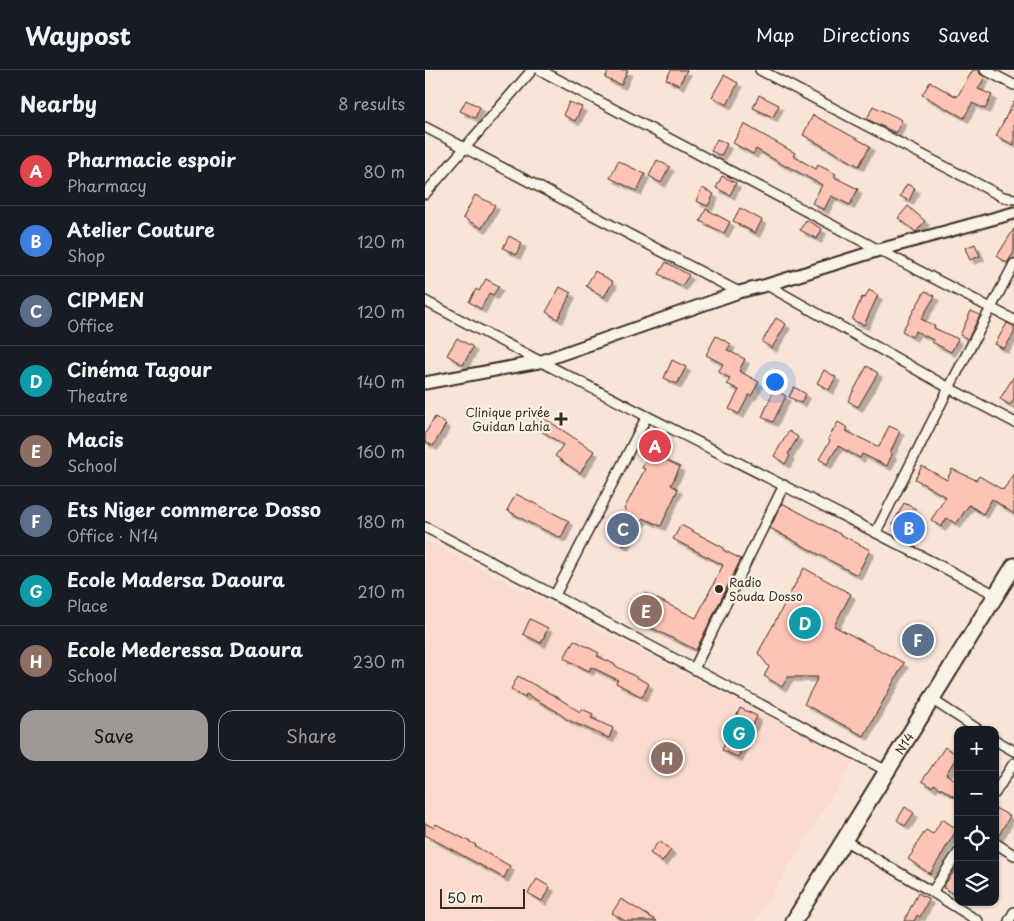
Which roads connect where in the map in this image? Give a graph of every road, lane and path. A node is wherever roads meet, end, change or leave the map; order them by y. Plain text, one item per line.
1 (532, 70) edge
2 (540, 70) edge
3 (760, 70) edge
4 (985, 70) edge
5 (1014, 85) edge
6 (425, 127) edge
7 (466, 148) junction
8 (425, 194) edge
9 (1014, 199) edge
10 (1014, 213) edge
11 (879, 250) junction
12 (1014, 264) edge
13 (767, 286) junction
14 (739, 292) junction
15 (425, 301) edge
16 (991, 308) junction
17 (1014, 320) edge
18 (539, 362) junction
19 (425, 382) edge
20 (949, 388) junction
21 (647, 416) junction
22 (1014, 422) edge
23 (784, 485) junction
24 (425, 527) edge
25 (877, 532) junction
26 (1014, 566) edge
27 (996, 595) junction
28 (555, 596) junction
29 (694, 669) junction
30 (931, 699) junction
31 (973, 726) edge
32 (999, 742) edge
33 (1014, 751) edge
34 (1014, 762) edge
35 (887, 771) junction
36 (999, 786) edge
37 (844, 840) junction
38 (999, 846) edge
39 (1014, 855) edge
40 (954, 859) edge
41 (932, 892) junction
42 (1014, 912) edge
43 (797, 920) edge
44 (978, 921) edge
45 (1009, 921) edge

1 - 7 street
2 - 11 street
3 - 9 street
4 - 5 street
6 - 7 street
7 - 8 street
7 - 14 street
10 - 11 street
11 - 13 street
11 - 16 street
12 - 16 street
13 - 14 street
13 - 20 street
14 - 18 street
15 - 18 street
16 - 17 street
16 - 20 street
18 - 19 street
18 - 21 street
20 - 22 street
20 - 25 street
21 - 23 street
21 - 28 street
23 - 25 street
23 - 29 street
24 - 28 street
25 - 27 street
26 - 27 main road, N14
27 - 30 main road, N14
28 - 29 street
29 - 35 street
30 - 31 street
30 - 35 main road, N14
32 - 33 street
34 - 36 street
35 - 37 main road, N14
37 - 41 street
37 - 43 main road, N14
38 - 39 street
40 - 41 street
41 - 44 street
42 - 45 street

